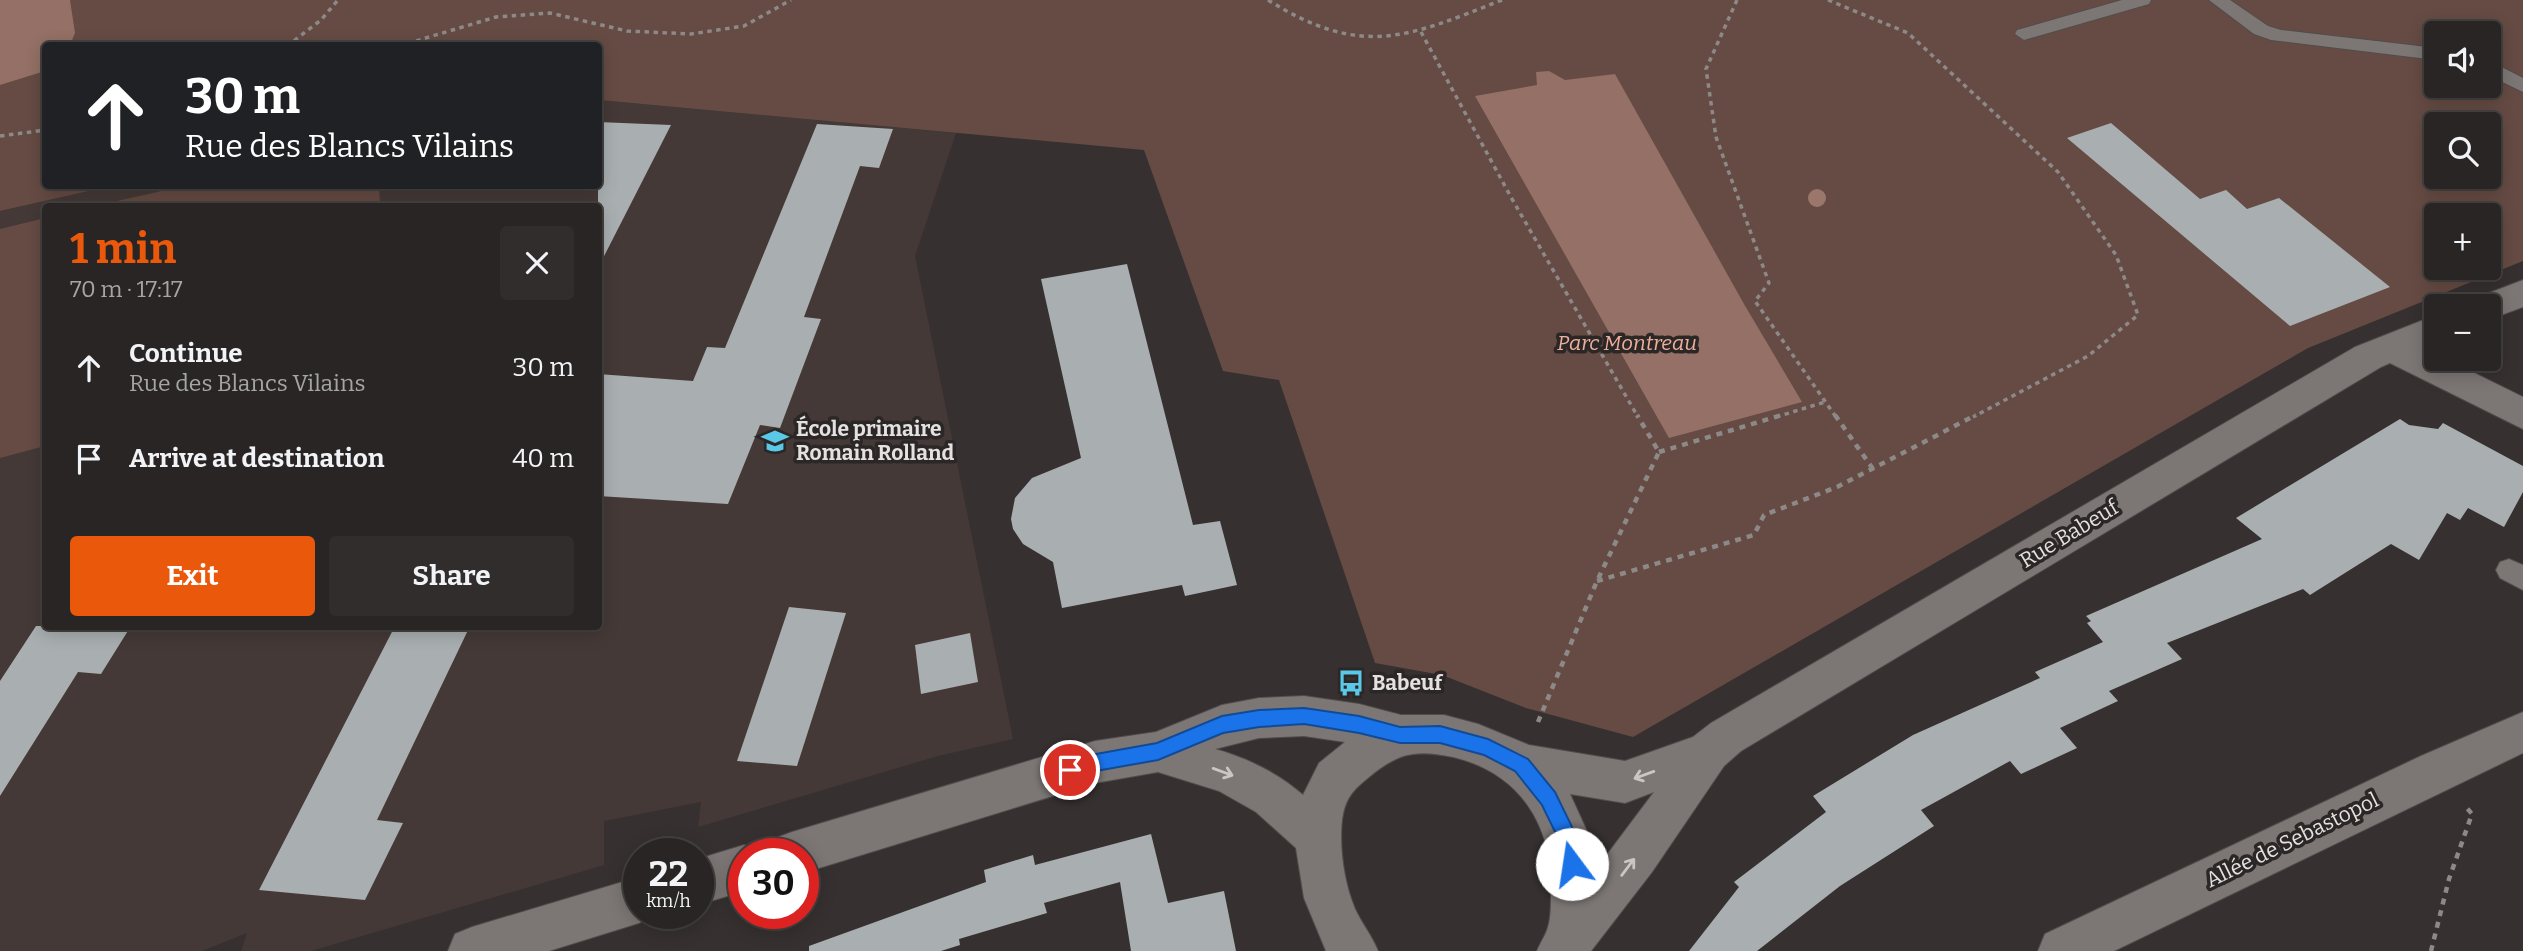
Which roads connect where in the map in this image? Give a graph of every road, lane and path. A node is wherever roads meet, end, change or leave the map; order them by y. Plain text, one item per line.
1 (338, 0) edge
2 (791, 0) edge
3 (1268, 0) edge
4 (1502, 0) edge
5 (1737, 0) edge
6 (1828, 0) edge
7 (2142, 0) edge
8 (2218, 0) edge
9 (1421, 32) junction
10 (2024, 34) dead end
11 (292, 42) edge
12 (412, 42) edge
13 (2424, 53) edge
14 (2501, 73) edge
15 (2523, 86) edge
16 (42, 131) edge
17 (0, 136) edge
18 (2523, 293) edge
19 (2501, 302) edge
20 (2424, 333) edge
21 (2389, 346) junction
22 (1825, 402) junction
23 (2523, 414) edge
24 (1659, 452) junction
25 (1873, 469) junction
26 (1597, 581) junction
27 (2523, 732) edge
28 (1400, 735) junction
29 (1158, 752) junction
30 (1708, 752) junction
31 (1522, 765) junction
32 (2437, 771) junction
33 (1317, 836) junction
34 (819, 846) edge
35 (623, 905) edge
36 (1566, 946) edge
37 (471, 951) edge
38 (1354, 951) edge
39 (2062, 951) edge
40 (2431, 951) edge

1 - 11 path
2 - 12 path
3 - 9 path
4 - 9 path
5 - 22 path
6 - 25 path
7 - 10 lane
8 - 13 lane
9 - 24 path
14 - 15 lane
16 - 17 path
18 - 19 street
20 - 21 street, Rue Babeuf
21 - 23 street
21 - 30 street, Rue Babeuf
22 - 24 path
22 - 25 path
24 - 26 path
25 - 26 path
26 - 31 path
27 - 32 street, Allée de Sebastopol
28 - 29 street
28 - 31 street
28 - 33 street
29 -> 33 street
29 - 34 street
30 -> 31 street, Rue Babeuf
36 -> 30 street, Rue Babeuf
31 - 36 street
32 - 39 street, Allée de Sebastopol
32 - 40 path
33 - 38 street
35 - 37 street

